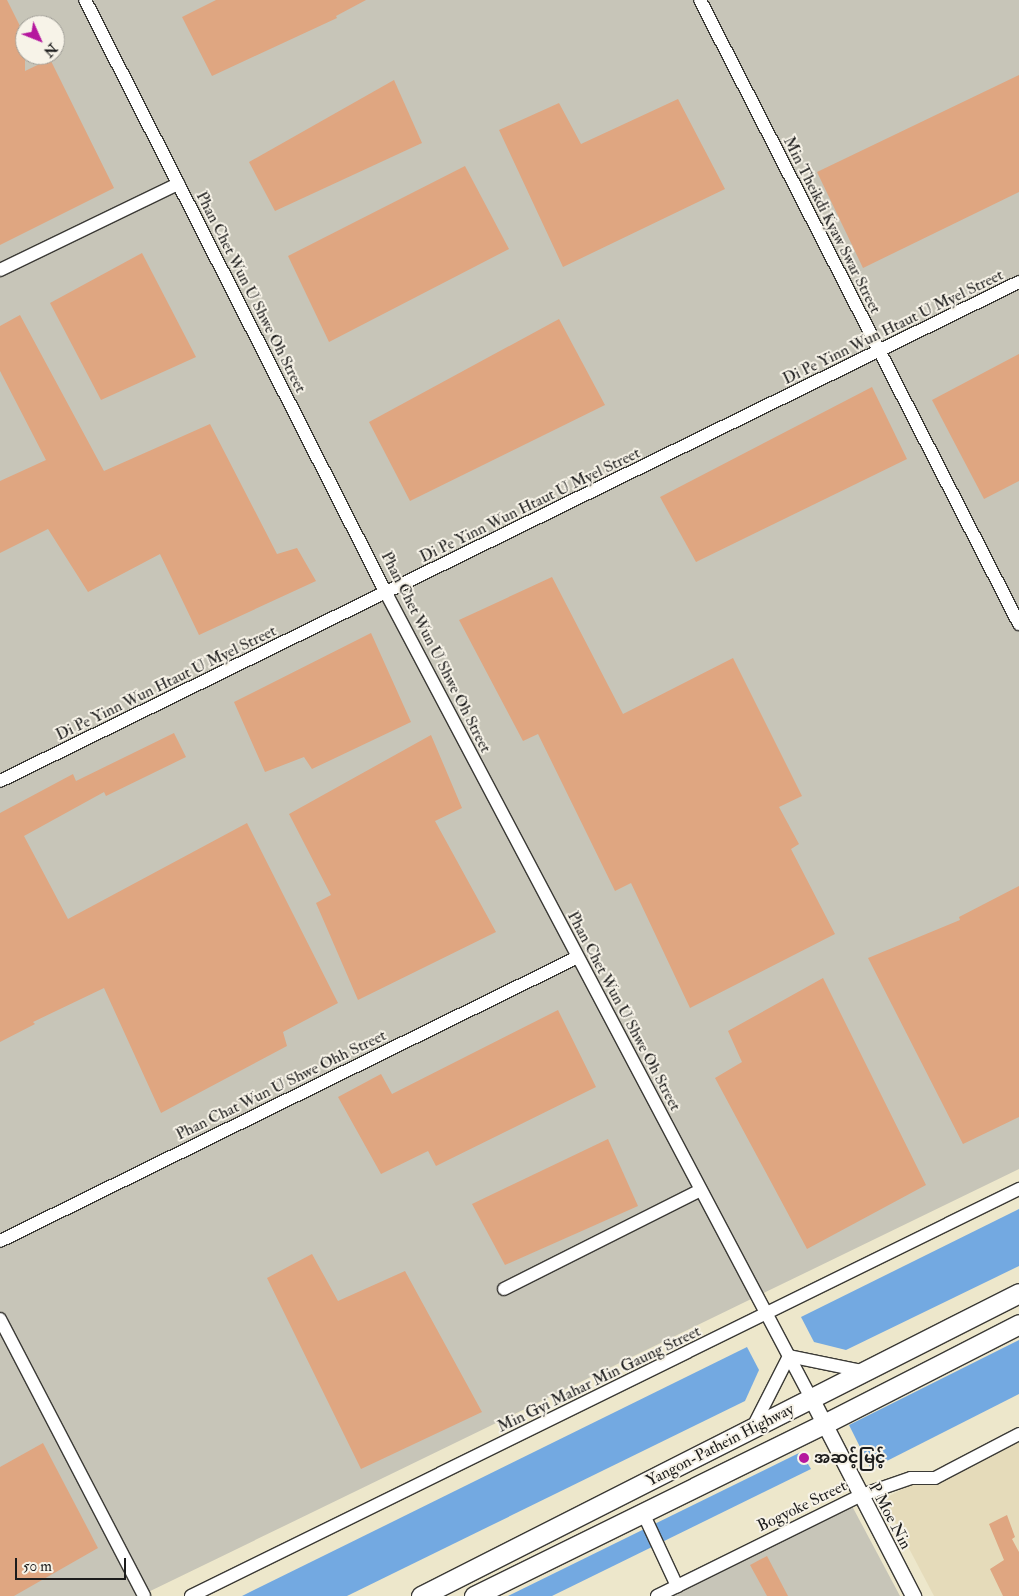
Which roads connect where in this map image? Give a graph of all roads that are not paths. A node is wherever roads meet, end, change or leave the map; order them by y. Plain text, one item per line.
1 (85, 0) edge
2 (700, 0) edge
3 (178, 184) junction
4 (0, 270) edge
5 (1019, 282) edge
6 (878, 354) junction
7 (386, 593) junction
8 (1019, 624) edge
9 (0, 781) edge
10 (576, 958) junction
11 (1019, 1189) edge
12 (701, 1190) junction
13 (0, 1240) edge
14 (504, 1289) dead end
15 (1019, 1292) edge
16 (767, 1315) junction
17 (0, 1319) edge
18 (1019, 1324) edge
19 (789, 1356) junction
20 (866, 1372) junction
21 (811, 1398) junction
22 (824, 1424) junction
23 (751, 1430) junction
24 (1019, 1434) edge
25 (859, 1496) junction
26 (645, 1515) junction
27 (677, 1586) junction
28 (477, 1595) edge
29 (144, 1596) edge
30 (191, 1596) edge
31 (421, 1596) edge
32 (656, 1596) edge
33 (913, 1596) edge

1 - 3 street, Phan Chet Wun U Shwe Oh Street
2 - 6 street, Min Theikdi Kyaw Swar Street
3 - 4 street
3 - 7 street, Phan Chet Wun U Shwe Oh Street
5 - 6 street, Di Pe Yinn Wun Htaut U Myel Street
6 - 7 street, Di Pe Yinn Wun Htaut U Myel Street
6 - 8 street, Min Theikdi Kyaw Swar Street
7 - 9 street, Di Pe Yinn Wun Htaut U Myel Street
7 - 10 street, Phan Chet Wun U Shwe Oh Street
10 - 12 street, Phan Chet Wun U Shwe Oh Street
10 - 13 street, Phan Chat Wun U Shwe Ohh Street
11 - 16 street, Min Gyi Mahar Min Gaung Street
12 - 14 street
12 - 16 street, Phan Chet Wun U Shwe Oh Street
15 - 20 main road, Yangon-Pathein Highway
16 - 19 street, Phan Chet Wun U Shwe Oh Street
16 - 30 street, Min Gyi Mahar Min Gaung Street
17 - 29 street
18 - 22 main road, Yangon-Pathein Highway
19 - 20 street
19 - 21 street, Phan Chet Wun U Shwe Oh Street
19 - 23 street
20 - 21 main road, Yangon-Pathein Highway
21 - 22 street, P Moe Nin
21 - 23 main road, Yangon-Pathein Highway
22 - 25 street, P Moe Nin
22 - 26 main road, Yangon-Pathein Highway
23 - 31 main road, Yangon-Pathein Highway
24 - 25 street, Bogyoke Street
25 - 27 street, Bogyoke Street
25 - 33 street, P Moe Nin
26 - 27 street
26 - 28 main road, Yangon-Pathein Highway
27 - 32 street, Bogyoke Street

